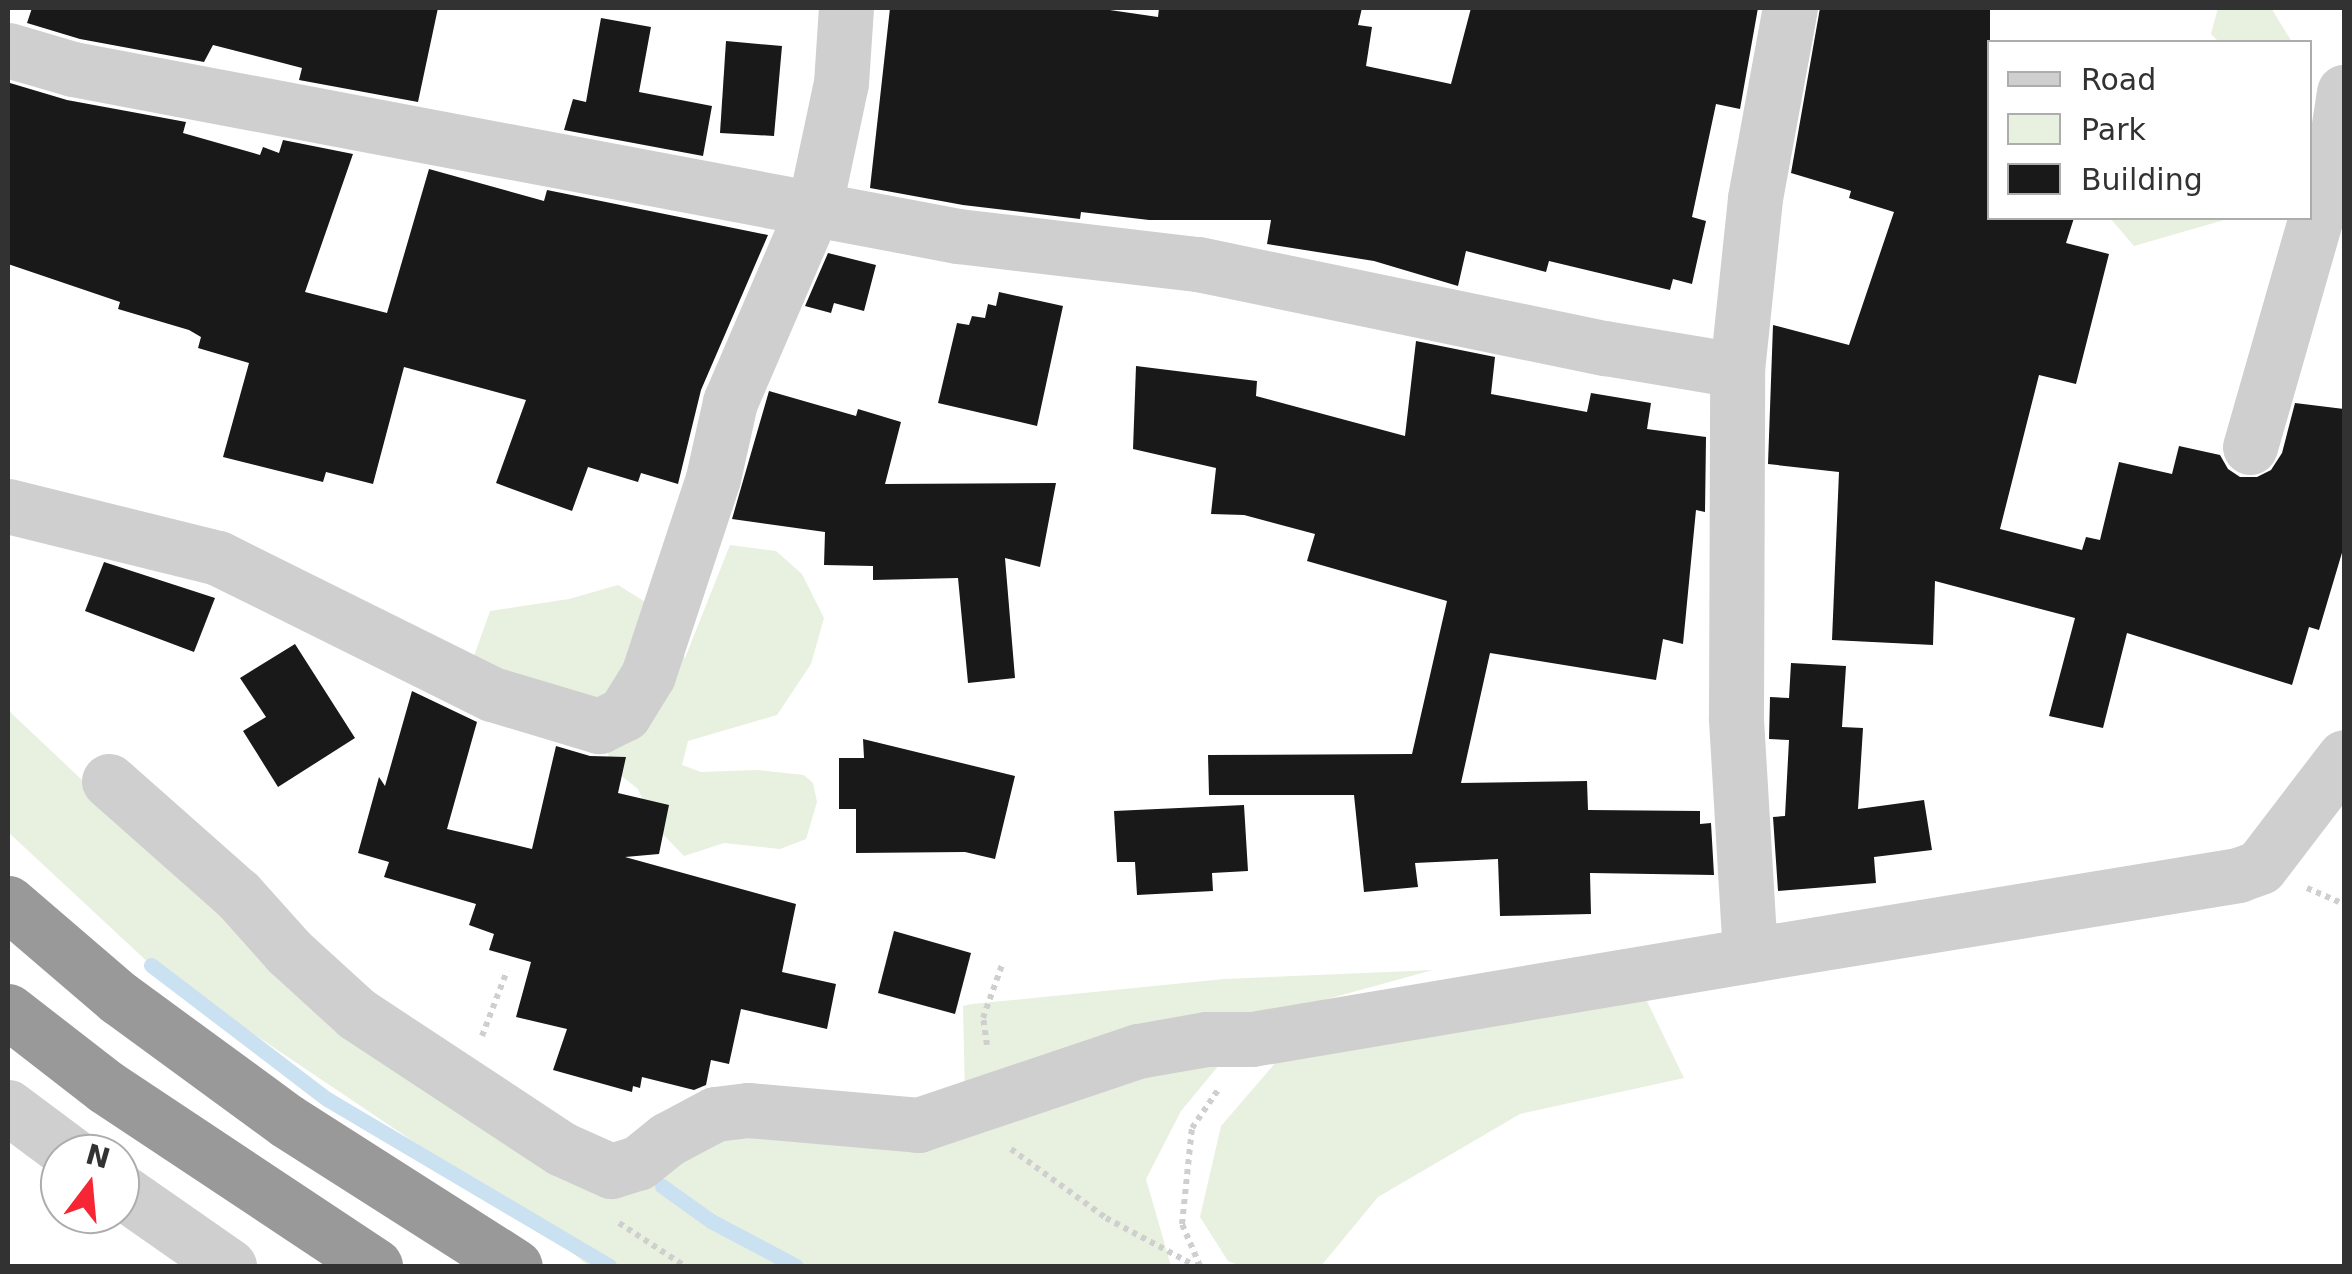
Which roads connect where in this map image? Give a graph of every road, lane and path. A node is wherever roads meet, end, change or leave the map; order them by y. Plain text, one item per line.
1 (846, 8) edge
2 (1790, 8) edge
3 (8, 50) edge
4 (2344, 92) edge
5 (814, 205) junction
6 (1737, 370) junction
7 (2250, 447) dead end
8 (8, 506) edge
9 (2344, 757) edge
10 (109, 781) dead end
11 (8, 903) edge
12 (1750, 956) junction
13 (1002, 965) dead end
14 (508, 971) dead end
15 (8, 1011) edge
16 (483, 1034) dead end
17 (1252, 1039) junction
18 (987, 1046) dead end
19 (8, 1107) edge
20 (44, 1134) edge
21 (994, 1145) dead end
22 (140, 1204) edge
23 (228, 1266) edge
24 (375, 1266) edge
25 (516, 1266) edge
26 (1198, 1266) edge

1 - 5 street
2 - 6 street
3 - 5 street
4 - 7 street
5 - 6 street
5 - 8 street
6 - 12 street
9 - 12 street
10 - 17 street
11 - 25 highway
12 - 17 street
13 - 18 path
14 - 16 path
15 - 24 highway
17 - 26 path
19 - 20 street
21 - 26 path
22 - 23 street

